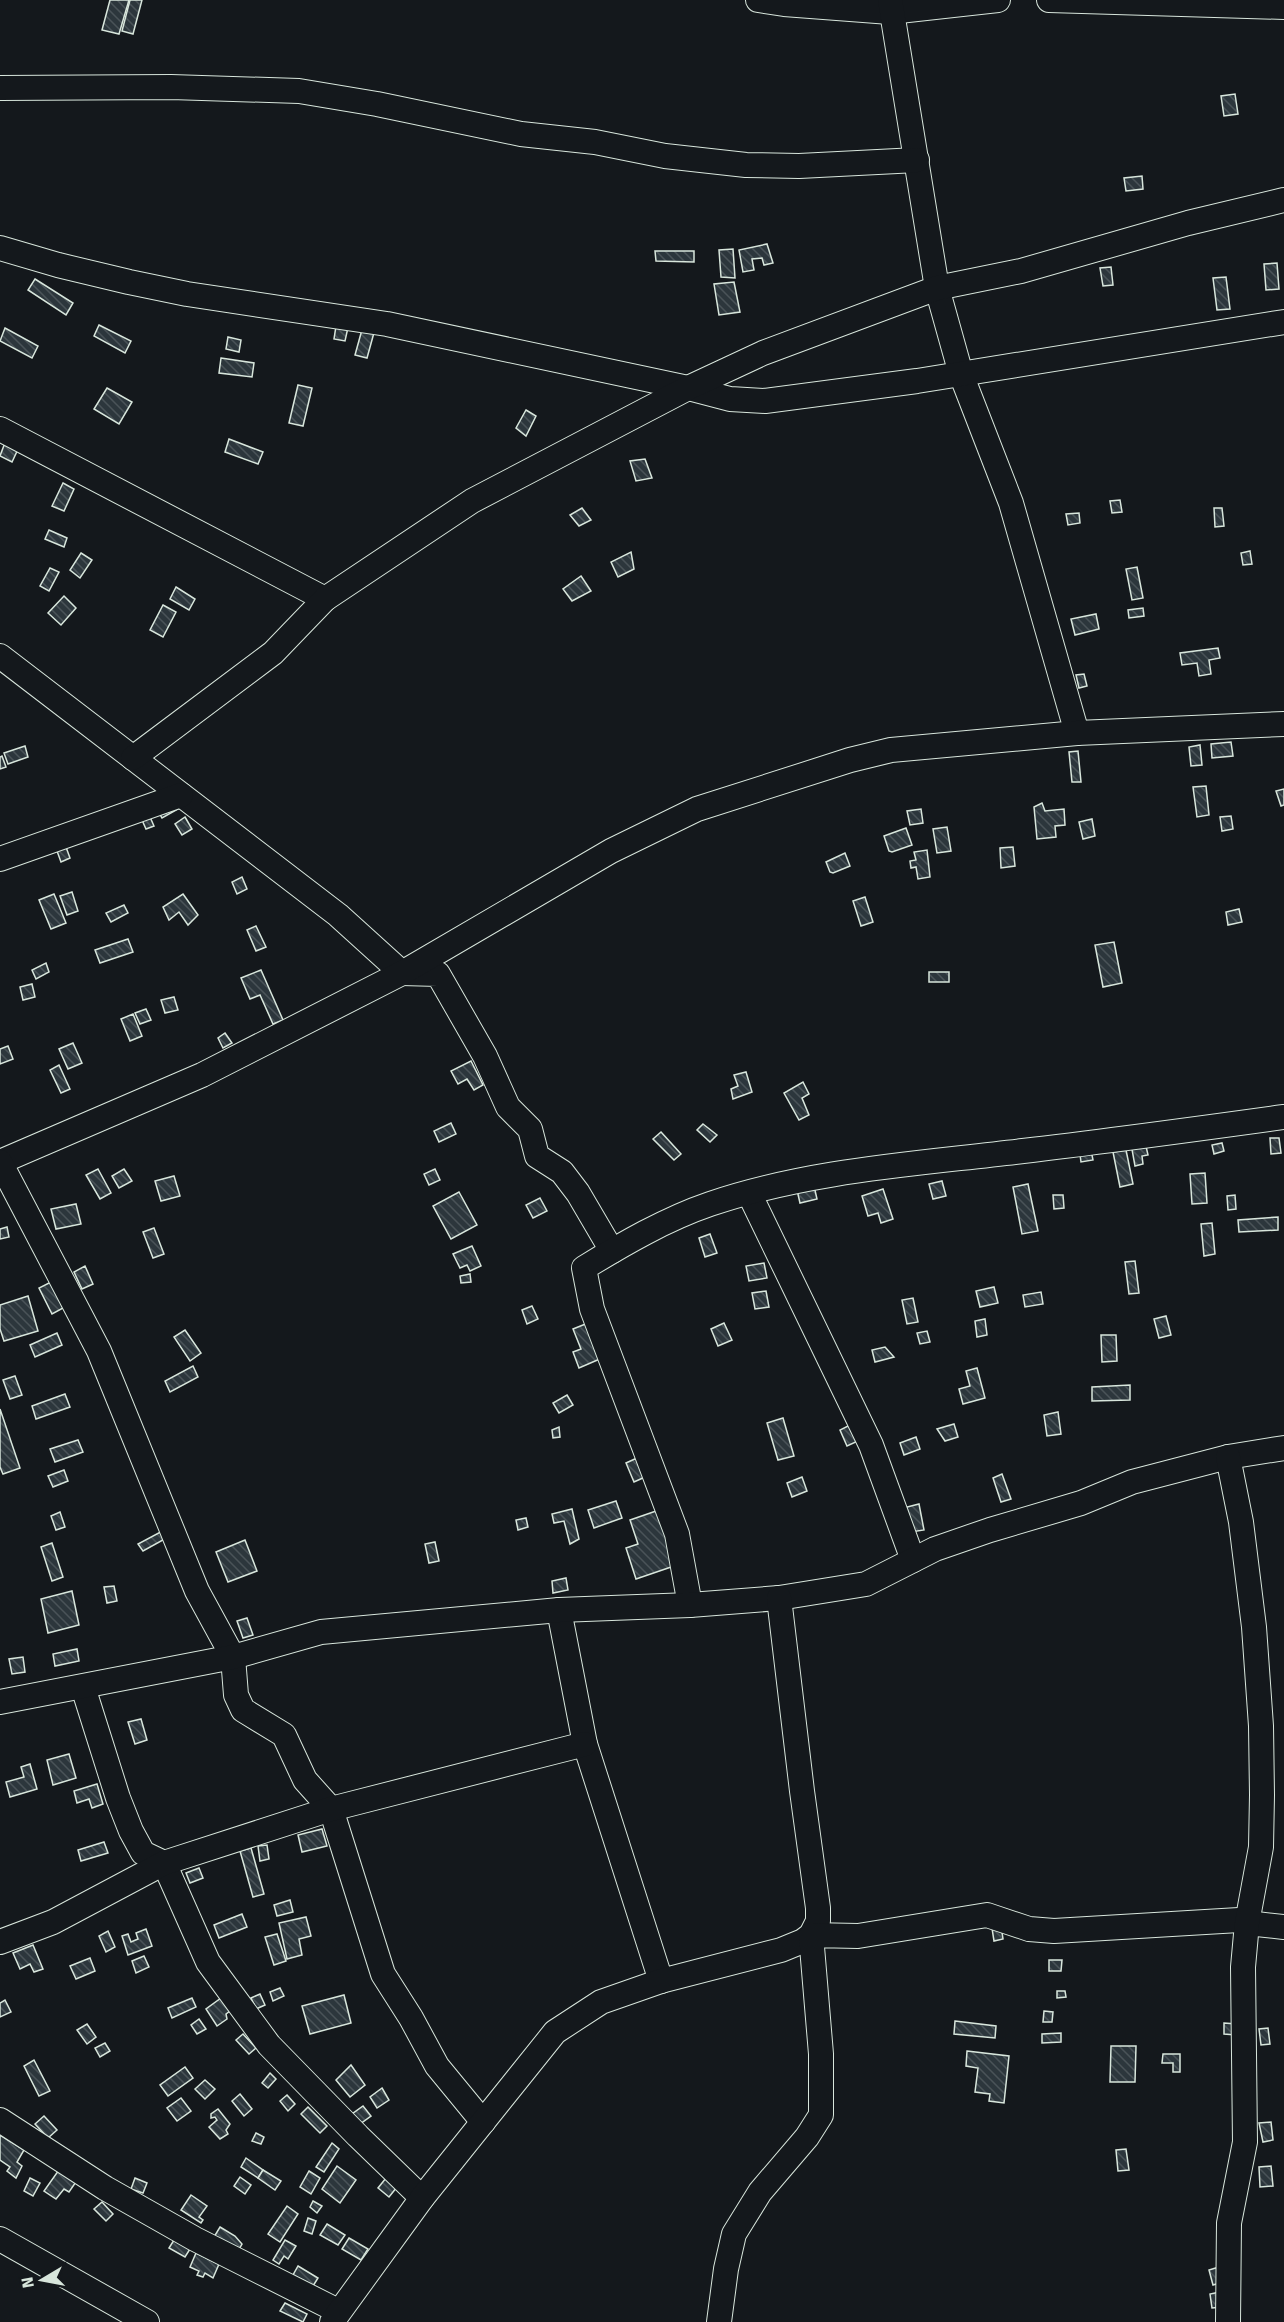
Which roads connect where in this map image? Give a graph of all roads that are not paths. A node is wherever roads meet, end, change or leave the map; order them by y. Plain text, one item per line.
1 (758, 0) edge
2 (998, 0) edge
3 (1049, 0) edge
4 (890, 6) edge
5 (1284, 8) edge
6 (0, 88) edge
7 (917, 160) junction
8 (1284, 201) edge
9 (0, 248) edge
10 (937, 288) junction
11 (1284, 322) edge
12 (961, 374) junction
13 (688, 388) junction
14 (0, 429) edge
15 (325, 599) junction
16 (0, 656) edge
17 (1284, 724) edge
18 (1077, 733) junction
19 (133, 758) junction
20 (181, 795) junction
21 (0, 859) edge
22 (402, 973) junction
23 (1284, 1118) edge
24 (0, 1162) edge
25 (749, 1193) junction
26 (612, 1251) junction
27 (1284, 1448) edge
28 (1228, 1457) junction
29 (913, 1560) junction
30 (779, 1598) junction
31 (690, 1605) junction
32 (559, 1610) junction
33 (233, 1657) junction
34 (83, 1687) junction
35 (0, 1702) edge
36 (585, 1744) junction
37 (331, 1809) junction
38 (164, 1863) junction
39 (1247, 1923) junction
40 (1284, 1927) edge
41 (811, 1935) junction
42 (0, 1942) edge
43 (661, 1981) junction
44 (0, 2120) edge
45 (483, 2122) junction
46 (422, 2198) junction
47 (0, 2239) edge
48 (335, 2317) edge
49 (147, 2322) edge
50 (719, 2322) edge
51 (1228, 2322) edge

1 - 4 street
2 - 4 street
3 - 5 street
4 - 7 street
6 - 7 street
7 - 10 street
8 - 10 street
9 - 13 street
10 - 12 street
10 - 13 street
11 - 12 street
12 - 13 street
12 - 18 street
13 - 15 street
14 - 15 street
15 - 19 street
16 - 19 street
17 - 18 street
18 - 22 street
19 - 20 street
20 - 21 street
20 - 22 street
22 - 24 street
22 - 26 street
23 - 25 street
24 - 33 street
25 - 26 street
25 - 29 street
26 - 31 street
27 - 28 street
28 - 29 street
28 - 39 street
29 - 30 street
30 - 31 street
30 - 41 street
31 - 32 street
32 - 33 street
32 - 36 street
33 - 34 street
33 - 37 street
34 - 35 street
34 - 38 street
36 - 37 street
36 - 43 street
37 - 38 street
37 - 45 street
38 - 42 street
38 - 46 street
39 - 40 street
39 - 41 street
39 - 51 street
41 - 43 street
41 - 50 street
43 - 45 street
44 - 48 street
45 - 46 street
46 - 48 street
47 - 49 street

